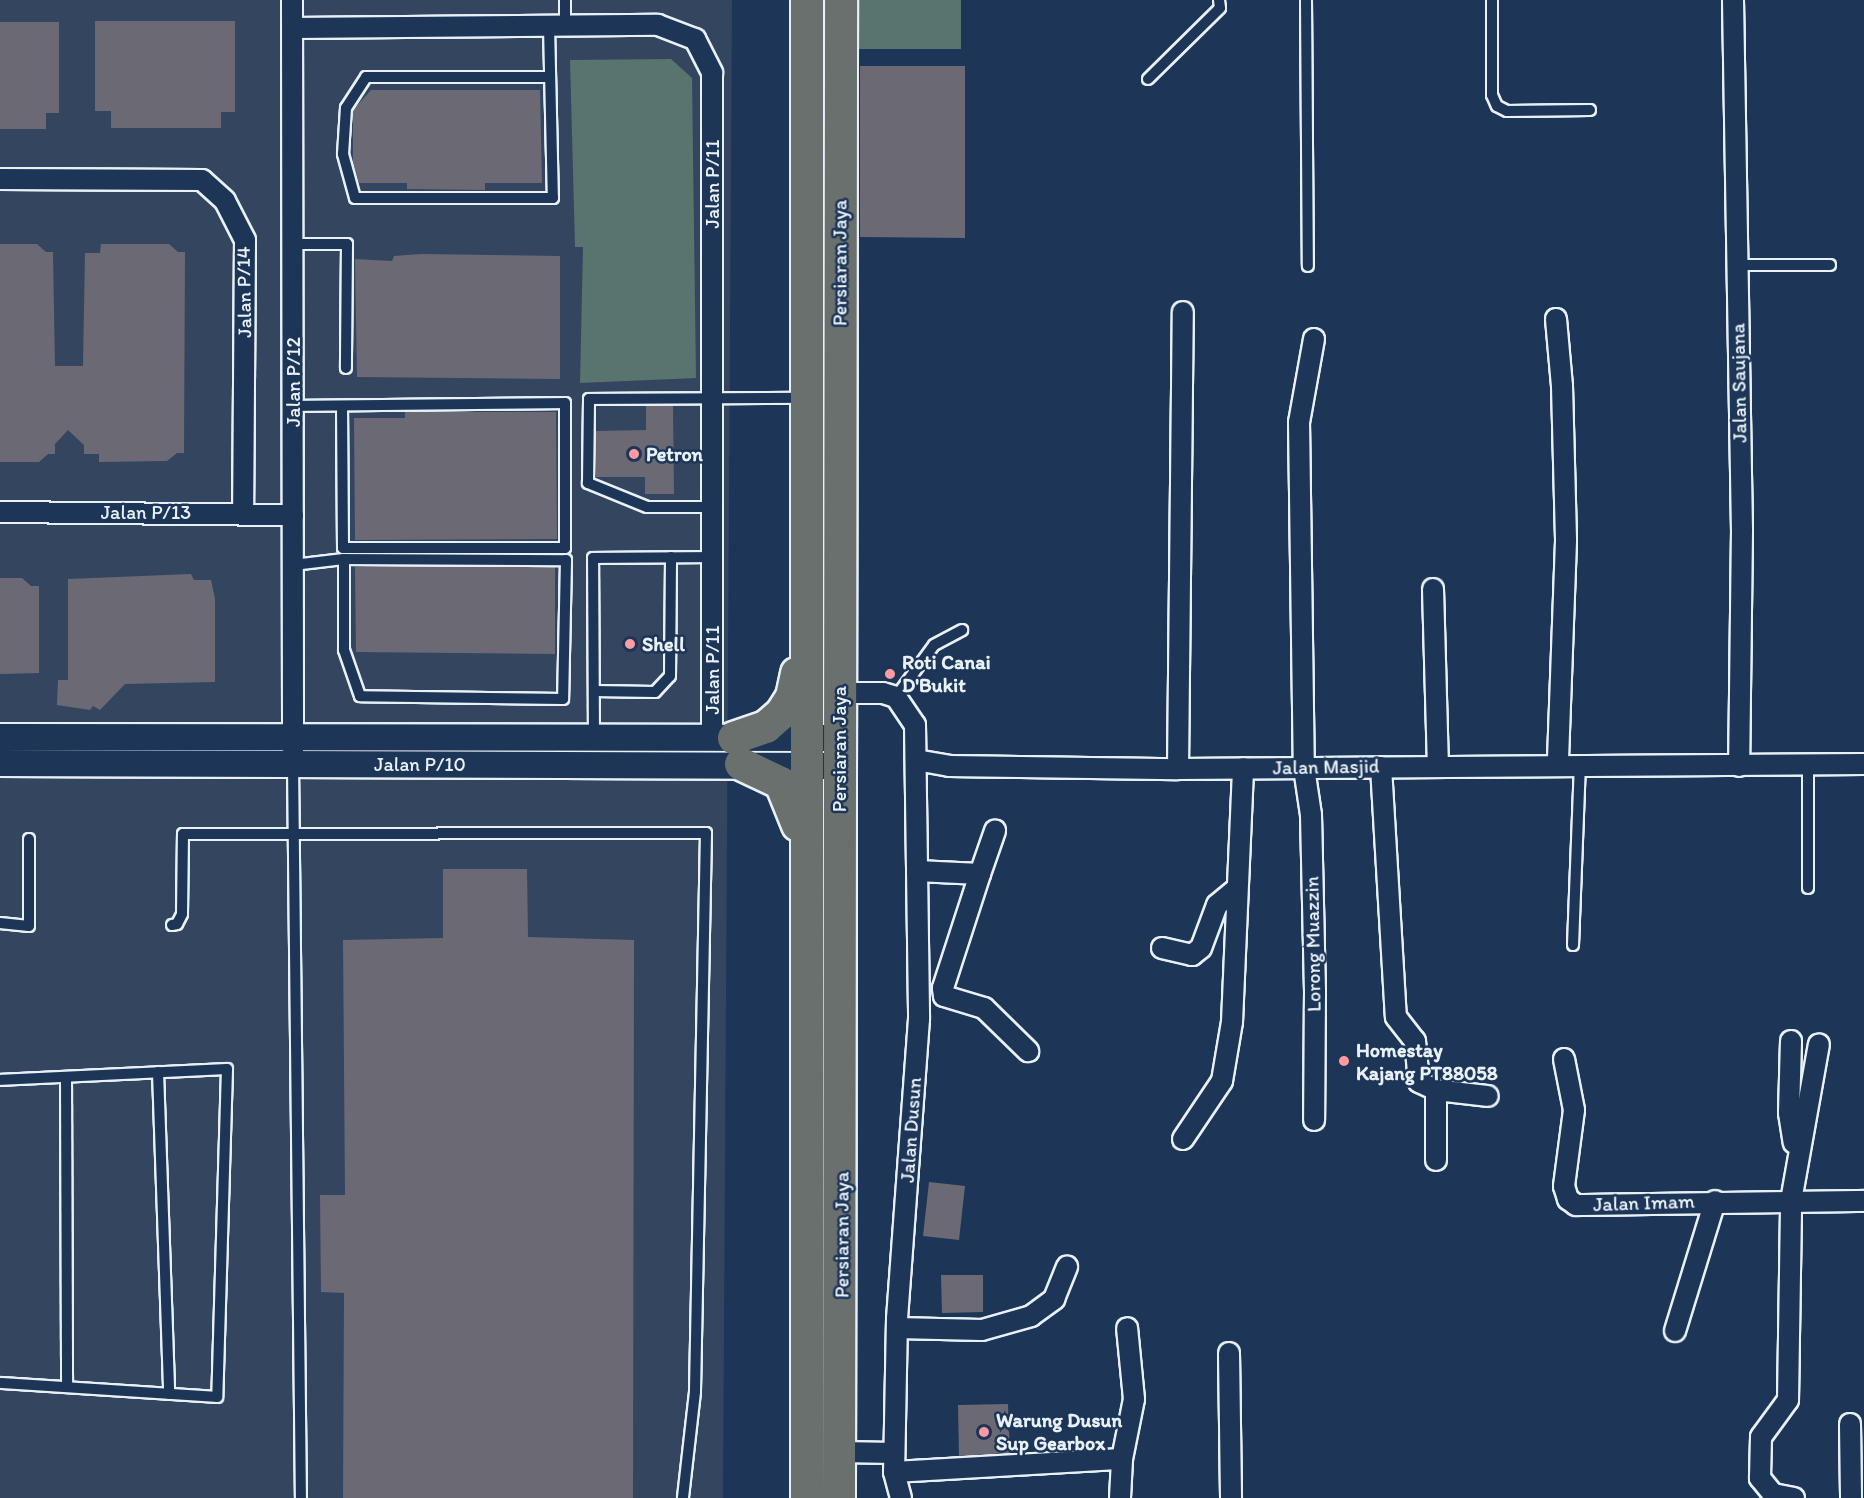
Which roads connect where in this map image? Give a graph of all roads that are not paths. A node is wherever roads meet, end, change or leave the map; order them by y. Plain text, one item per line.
1 (292, 0) edge
2 (565, 0) edge
3 (807, 0) edge
4 (841, 0) edge
5 (1220, 0) edge
6 (1306, 0) edge
7 (1492, 0) edge
8 (1733, 0) edge
9 (557, 26) junction
10 (293, 28) junction
11 (550, 76) junction
12 (1148, 79) dead end
13 (1590, 110) dead end
14 (0, 179) edge
15 (293, 244) junction
16 (1737, 265) junction
17 (1830, 265) dead end
18 (1308, 266) dead end
19 (1183, 312) dead end
20 (1556, 319) dead end
21 (1314, 339) dead end
22 (346, 368) dead end
23 (712, 398) junction
24 (806, 398) junction
25 (293, 406) junction
26 (342, 406) junction
27 (712, 507) junction
28 (0, 512) edge
29 (243, 513) junction
30 (293, 515) junction
31 (671, 557) junction
32 (712, 557) junction
33 (344, 559) junction
34 (293, 565) junction
35 (1433, 589) dead end
36 (962, 630) dead end
37 (805, 643) junction
38 (594, 691) junction
39 (839, 693) junction
40 (896, 698) junction
41 (0, 737) edge
42 (293, 737) junction
43 (594, 739) junction
44 (729, 747) junction
45 (804, 752) junction
46 (839, 752) junction
47 (916, 760) junction
48 (0, 763) edge
49 (293, 764) junction
50 (1558, 764) junction
51 (1864, 764) edge
52 (1438, 765) junction
53 (1580, 765) junction
54 (1739, 765) junction
55 (1808, 765) junction
56 (1381, 767) junction
57 (1243, 768) junction
58 (1304, 768) junction
59 (1178, 769) junction
60 (994, 831) dead end
61 (292, 834) junction
62 (28, 839) dead end
63 (805, 846) junction
64 (917, 871) junction
65 (980, 874) junction
66 (1236, 888) junction
67 (1808, 888) dead end
68 (0, 923) edge
69 (172, 926) dead end
70 (1573, 945) dead end
71 (1162, 948) dead end
72 (1791, 1041) dead end
73 (1819, 1044) dead end
74 (1028, 1051) dead end
75 (1564, 1059) dead end
76 (158, 1072) junction
77 (66, 1077) junction
78 (0, 1080) edge
79 (1436, 1090) junction
80 (1488, 1096) dead end
81 (1314, 1120) dead end
82 (1183, 1139) dead end
83 (1796, 1158) junction
84 (1436, 1160) dead end
85 (1715, 1201) junction
86 (1791, 1202) junction
87 (1864, 1202) edge
88 (1066, 1267) dead end
89 (897, 1328) junction
90 (1127, 1328) dead end
91 (1674, 1331) dead end
92 (1229, 1353) dead end
93 (0, 1383) edge
94 (67, 1387) junction
95 (169, 1394) junction
96 (1850, 1424) dead end
97 (841, 1452) junction
98 (1122, 1459) junction
99 (894, 1463) junction
100 (301, 1498) edge
101 (683, 1498) edge
102 (807, 1498) edge
103 (839, 1498) edge
104 (901, 1498) edge
105 (1120, 1498) edge
106 (1231, 1498) edge
107 (1794, 1498) edge
108 (1851, 1498) edge

1 - 10 street, Jalan P/12
2 - 9 lane
3 - 24 main road, Persiaran Jaya
4 - 39 main road, Persiaran Jaya
5 - 12 lane
6 - 18 lane
7 - 13 lane
8 - 16 street, Jalan Saujana
9 - 10 street, Jalan P/11
9 - 11 lane
9 - 23 street, Jalan P/11
10 - 15 street, Jalan P/12
11 - 11 lane
14 - 29 street, Jalan P/14
15 - 22 lane
15 - 25 street, Jalan P/12
16 - 17 lane
16 - 54 street, Jalan Saujana
19 - 59 street
20 - 50 street
21 - 58 street, Lorong Muazzin
23 - 24 lane
23 - 27 street, Jalan P/11
23 - 27 lane
24 - 37 main road, Persiaran Jaya
25 - 26 lane
25 - 30 street, Jalan P/12
26 - 26 lane
27 - 32 street, Jalan P/11
28 - 29 street, Jalan P/13
29 - 30 street, Jalan P/13
30 - 34 street, Jalan P/12
31 - 32 lane
31 - 38 lane
31 - 38 lane
32 - 44 street, Jalan P/11
33 - 33 lane
33 - 34 lane
34 - 42 street, Jalan P/12
35 - 52 street
36 - 40 lane
37 - 44 main road
37 - 45 main road, Persiaran Jaya
38 - 43 lane
39 - 40 street
39 - 46 main road, Persiaran Jaya
40 - 47 street
41 - 42 street, Jalan P/10
42 - 43 street, Jalan P/10
42 - 49 street, Jalan P/12
43 - 44 street, Jalan P/10
44 - 45 street, Jalan P/10
44 - 49 street, Jalan P/10
44 - 63 main road
45 - 46 street, Jalan P/10
45 - 63 main road, Persiaran Jaya
46 - 97 main road, Persiaran Jaya
47 - 59 street, Jalan Masjid
47 - 64 street, Jalan Dusun
48 - 49 street, Jalan P/10
49 - 61 lane
50 - 52 street, Jalan Masjid
50 - 53 street, Jalan Masjid
51 - 55 street, Jalan Masjid
52 - 56 street, Jalan Masjid
53 - 54 street, Jalan Masjid
53 - 70 lane
54 - 55 street, Jalan Masjid
55 - 67 lane
56 - 58 street, Jalan Masjid
56 - 79 street
57 - 58 street, Jalan Masjid
57 - 59 street, Jalan Masjid
57 - 66 street
58 - 81 street, Lorong Muazzin
60 - 65 street
61 - 69 lane
61 - 100 lane
61 - 101 lane
62 - 68 lane
63 - 102 main road, Persiaran Jaya
64 - 65 street
64 - 89 street, Jalan Dusun
65 - 74 street
66 - 71 street
66 - 82 street
72 - 83 street
73 - 83 street
75 - 85 street, Jalan Imam
76 - 77 lane
76 - 95 lane
76 - 95 lane
77 - 78 lane
77 - 94 lane
79 - 80 street
79 - 84 street
83 - 86 street
85 - 86 street, Jalan Imam
85 - 91 street
86 - 87 street, Jalan Imam
86 - 107 street
88 - 89 street
89 - 99 street, Jalan Dusun
90 - 98 street
92 - 106 street
93 - 94 lane
94 - 95 lane
96 - 108 street
97 - 99 street
97 - 103 main road, Persiaran Jaya
98 - 99 street
98 - 105 street
99 - 104 street, Jalan Dusun

